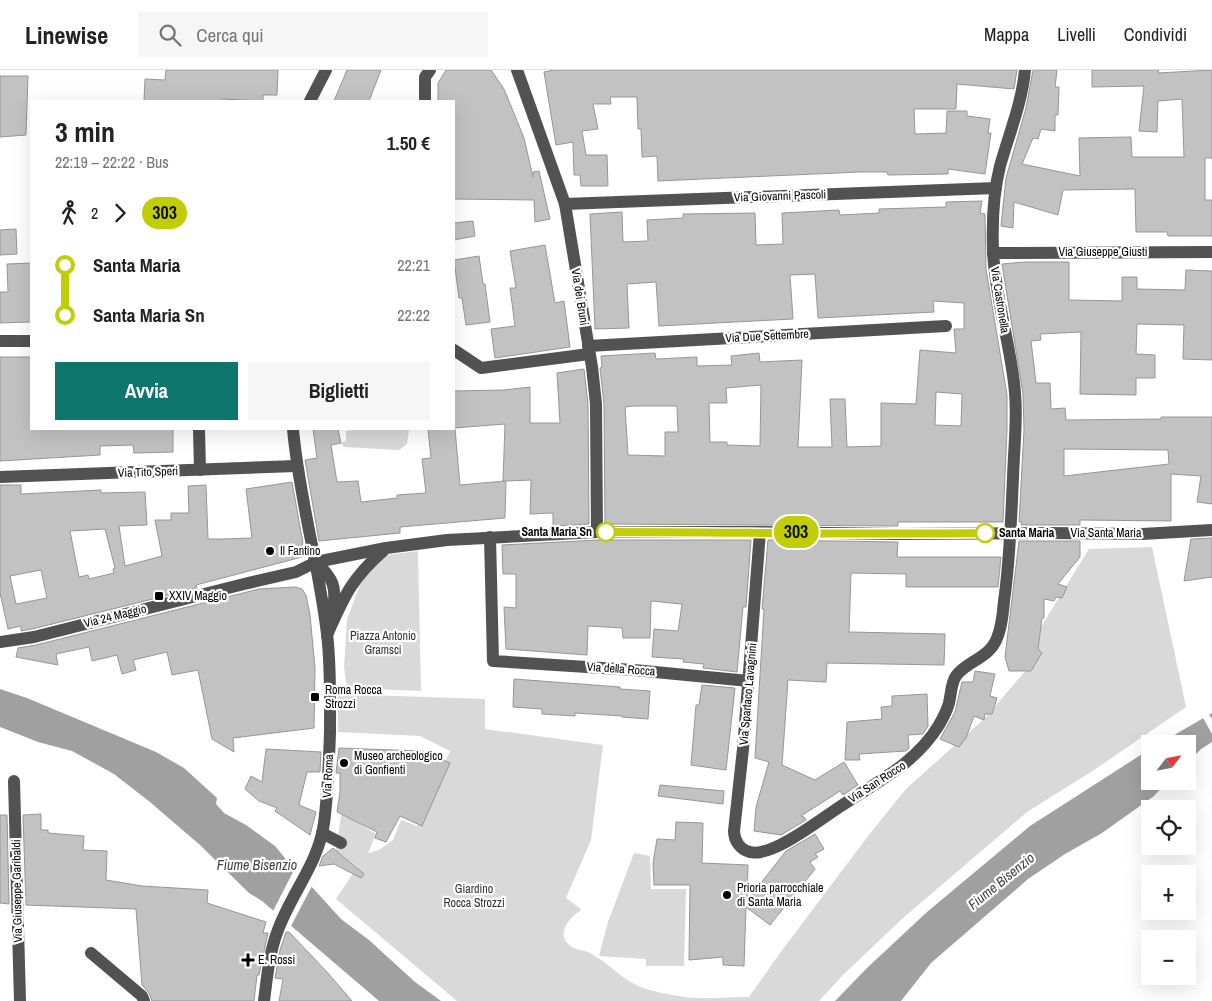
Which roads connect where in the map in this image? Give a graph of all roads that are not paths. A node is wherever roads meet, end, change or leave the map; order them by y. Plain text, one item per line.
1 (326, 70) edge
2 (430, 70) edge
3 (517, 70) edge
4 (1025, 70) edge
5 (311, 100) edge
6 (425, 100) edge
7 (996, 188) junction
8 (565, 204) junction
9 (1212, 252) edge
10 (993, 253) junction
11 (946, 326) dead end
12 (0, 341) edge
13 (30, 341) edge
14 (588, 350) junction
15 (455, 351) edge
16 (199, 430) edge
17 (293, 430) edge
18 (296, 466) junction
19 (200, 470) junction
20 (0, 477) edge
21 (1212, 530) edge
22 (597, 532) junction
23 (760, 532) junction
24 (1011, 533) junction
25 (490, 537) junction
26 (386, 548) junction
27 (316, 562) junction
28 (327, 635) junction
29 (0, 642) edge
30 (749, 681) junction
31 (14, 781) dead end
32 (322, 833) junction
33 (341, 843) dead end
34 (746, 851) joint
35 (91, 954) dead end
36 (143, 998) edge
37 (20, 1001) edge
38 (264, 1001) edge

1 - 5 street
2 - 6 street
3 - 8 street, Via dei Bruni
4 - 7 street, Via Castronella
7 - 8 street, Via Giovanni Pascoli
7 - 10 street, Via Castronella
8 - 14 street, Via dei Bruni
9 - 10 street, Via Giuseppe Giusti
10 - 24 street, Via Castronella
11 - 14 street, Via Due Settembre
12 - 13 street
14 - 15 street, Via Due Settembre
14 - 22 street, Via dei Bruni
16 - 19 street
17 - 18 street
18 - 19 street, Via Tito Speri
18 - 27 street
19 - 20 street, Via Tito Speri
21 - 24 street, Via Santa Maria
22 - 23 street, Via Santa Maria
22 - 25 street, Via Santa Maria
23 - 24 street, Via Santa Maria
23 - 30 street, Via Spartaco Lavagnini
24 - 34 street, Via San Rocco
25 - 26 street
25 - 30 street, Via della Rocca
26 - 27 street
26 - 28 street
27 - 28 street
27 - 29 street, Via 24 Maggio
28 - 32 street, Via Roma
30 - 34 street, Via Spartaco Lavagnini
31 - 37 street, Via Giuseppe Garibaldi
32 - 33 street
32 - 38 street, Via Roma
35 - 36 street

